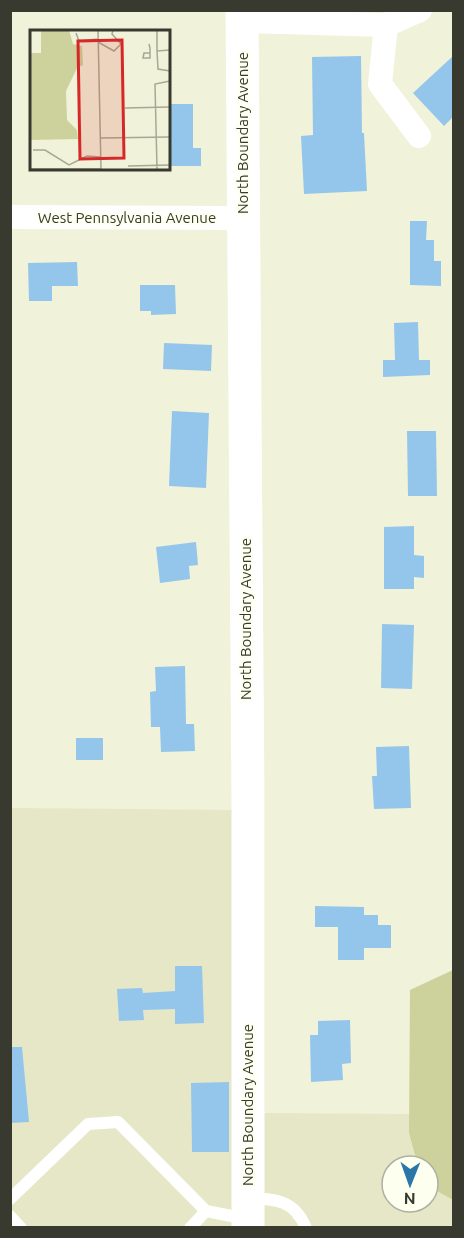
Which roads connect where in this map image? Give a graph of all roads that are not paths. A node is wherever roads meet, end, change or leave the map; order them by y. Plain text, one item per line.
1 (420, 10) edge
2 (242, 16) edge
3 (386, 25) junction
4 (419, 136) dead end
5 (10, 217) edge
6 (243, 218) junction
7 (10, 1199) edge
8 (207, 1210) junction
9 (248, 1215) edge
10 (10, 1216) edge
11 (21, 1227) edge
12 (190, 1227) edge
13 (306, 1227) edge

1 - 3 street
2 - 3 street
2 - 6 street, North Boundary Avenue
3 - 4 street
5 - 6 street, West Pennsylvania Avenue
6 - 9 street, North Boundary Avenue
7 - 8 lane
8 - 9 lane
8 - 12 lane
9 - 13 lane
10 - 11 lane

